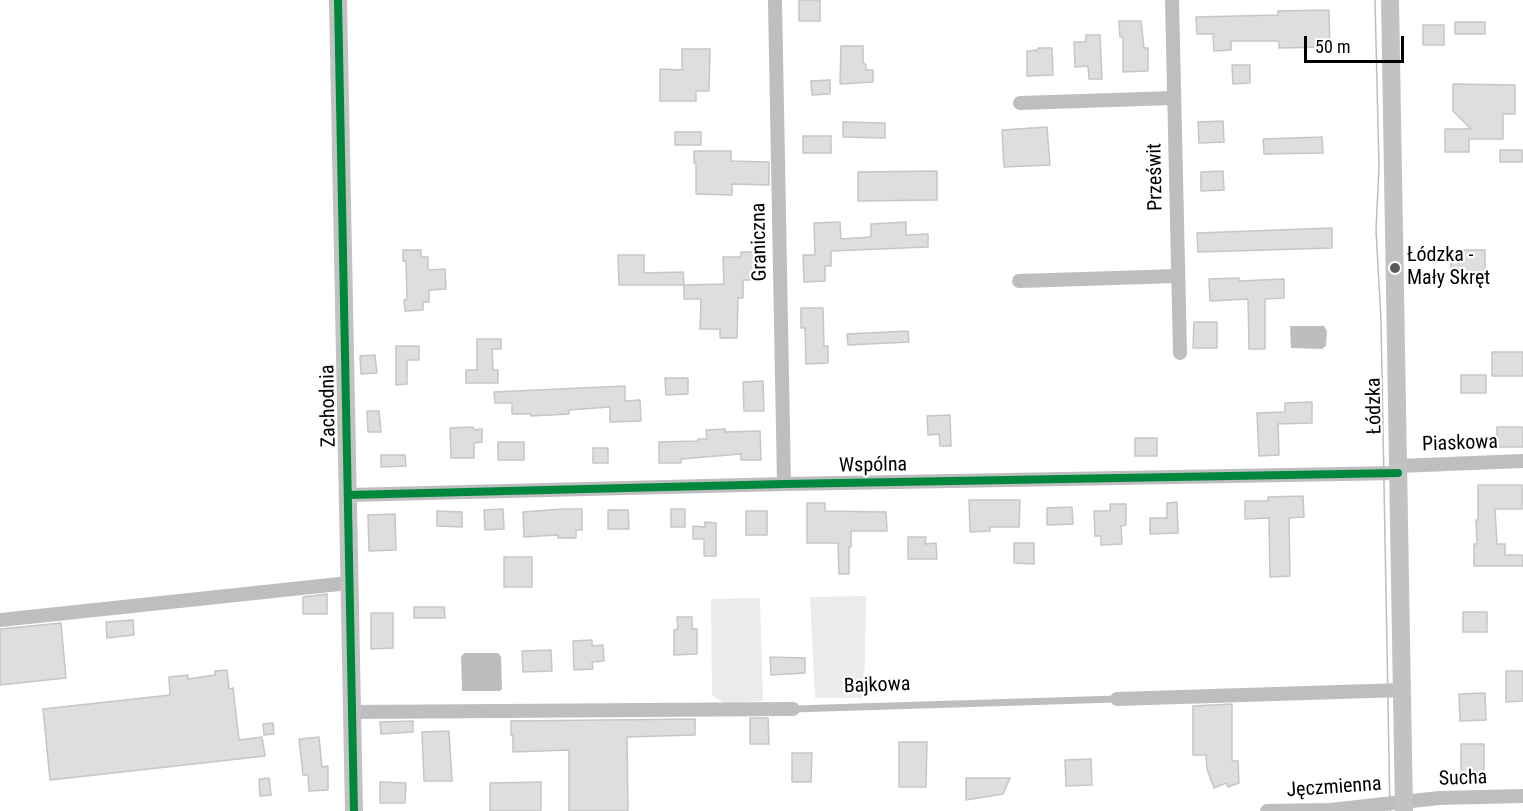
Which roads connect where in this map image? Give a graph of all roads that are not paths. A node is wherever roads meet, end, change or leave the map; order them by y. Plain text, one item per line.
1 (338, 0) edge
2 (775, 0) edge
3 (1172, 0) edge
4 (1390, 0) edge
5 (1174, 98) junction
6 (1020, 103) dead end
7 (1178, 276) junction
8 (1019, 281) dead end
9 (1180, 353) dead end
10 (1523, 461) edge
11 (1398, 469) junction
12 (784, 484) junction
13 (348, 495) junction
14 (350, 582) junction
15 (0, 620) edge
16 (1402, 690) junction
17 (1117, 699) joint
18 (793, 709) joint
19 (352, 712) junction
20 (1523, 796) edge
21 (1404, 806) edge
22 (354, 811) edge
23 (1267, 811) edge

1 - 13 street, Zachodnia
2 - 12 street, Graniczna
3 - 5 street, Prześwit
4 - 11 street, Łódzka
5 - 6 street
5 - 7 street, Prześwit
7 - 8 street
7 - 9 street, Prześwit
10 - 11 street, Piaskowa
11 - 12 street, Wspólna
11 - 16 street, Łódzka
12 - 13 street, Wspólna
13 - 14 street, Zachodnia
14 - 15 street
14 - 19 street, Zachodnia
16 - 17 street, Bajkowa
16 - 21 street, Łódzka
17 - 18 lane, Bajkowa
18 - 19 street, Bajkowa
19 - 22 street, Zachodnia
20 - 21 street, Sucha
21 - 23 street, Jęczmienna

